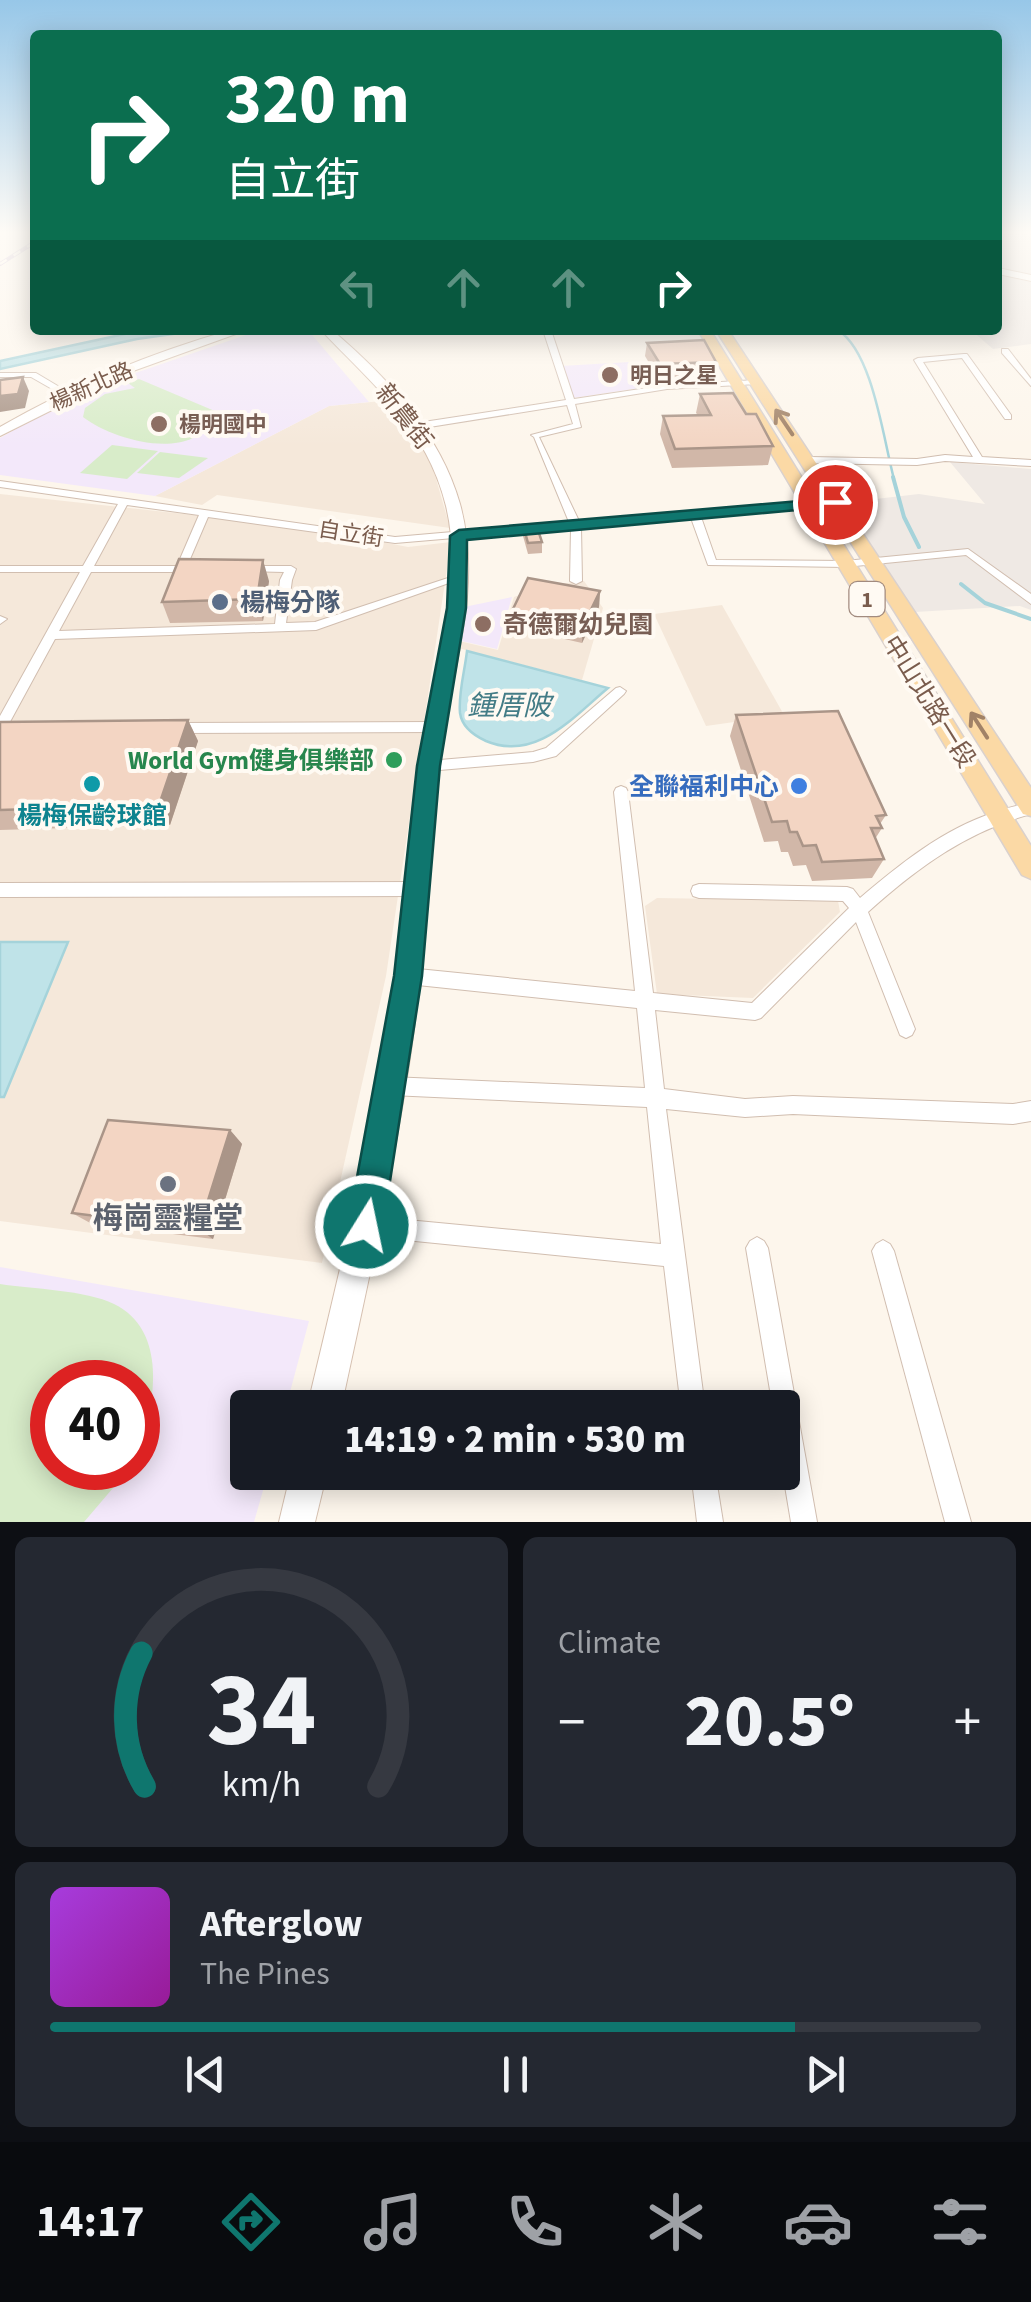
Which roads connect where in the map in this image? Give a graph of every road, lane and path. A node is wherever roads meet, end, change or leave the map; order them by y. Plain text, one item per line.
1 (226, 335) edge
2 (332, 335) edge
3 (549, 335) edge
4 (708, 335) edge
5 (724, 335) edge
6 (1005, 351) dead end
7 (0, 375) edge
8 (747, 382) junction
9 (1031, 384) edge
10 (69, 395) junction
11 (572, 402) junction
12 (1008, 416) dead end
13 (417, 426) junction
14 (0, 432) edge
15 (809, 460) junction
16 (980, 461) junction
17 (1031, 463) edge
18 (0, 484) edge
19 (124, 501) junction
20 (835, 502) junction
21 (809, 505) junction
22 (205, 512) junction
23 (695, 514) junction
24 (576, 526) junction
25 (459, 536) junction
26 (870, 562) junction
27 (845, 564) junction
28 (0, 569) edge
29 (197, 569) edge
30 (232, 569) edge
31 (86, 570) junction
32 (180, 570) junction
33 (458, 578) junction
34 (576, 581) dead end
35 (174, 585) edge
36 (1031, 600) edge
37 (162, 616) edge
38 (280, 628) junction
39 (156, 632) junction
40 (50, 635) junction
41 (620, 691) dead end
42 (434, 727) junction
43 (158, 728) edge
44 (0, 729) edge
45 (20, 730) edge
46 (428, 766) junction
47 (621, 792) dead end
48 (1031, 807) edge
49 (999, 812) junction
50 (1031, 868) edge
51 (416, 889) junction
52 (0, 890) edge
53 (699, 891) dead end
54 (858, 908) junction
55 (408, 976) junction
56 (648, 1004) junction
57 (906, 1029) dead end
58 (391, 1086) junction
59 (656, 1098) junction
60 (1031, 1111) edge
61 (366, 1226) junction
62 (757, 1248) dead end
63 (884, 1252) dead end
64 (671, 1256) junction
65 (328, 1390) edge
66 (690, 1390) edge
67 (305, 1490) edge
68 (706, 1490) edge
69 (298, 1522) edge
70 (710, 1522) edge
71 (804, 1522) edge
72 (958, 1522) edge

1 - 10 street, 楊新北路
2 - 13 street, 新農街
3 - 11 street
4 - 8 main road, 中山北路一段 / 1
5 - 8 main road, 中山北路一段 / 1
6 - 9 street
7 - 10 street
8 - 11 street
15 -> 8 main road, 中山北路一段 / 1
8 - 21 main road, 中山北路一段 / 1
10 - 14 street, 楊新北路
11 - 13 street
11 - 24 street
12 - 16 street
13 - 25 street, 新農街
15 - 16 street
15 - 20 main road, 中山北路一段 / 1
16 - 17 street
18 - 19 street, 自立街
19 - 22 street, 自立街
19 - 31 street
20 - 21 street, 自立街
20 - 26 main road, 中山北路一段 / 1
21 - 23 street, 自立街
21 - 27 main road, 中山北路一段 / 1
22 - 25 street, 自立街
22 - 32 street
23 - 24 street, 自立街
23 - 27 street
24 - 25 street, 自立街
24 - 34 street
25 - 33 street, 新農街
26 - 27 street
26 - 36 street
48 -> 26 main road, 中山北路一段 / 1
27 - 49 main road, 中山北路一段 / 1
28 - 31 street
29 - 32 street
30 - 38 street
31 - 32 street
31 - 40 street
32 - 35 street
33 - 38 street
33 - 42 street, 新農街
37 - 39 street
38 - 39 street
39 - 40 street
40 - 44 street
41 - 46 street
42 - 43 street
42 - 46 street, 新農街
44 - 45 street
46 - 51 street, 新農街
47 - 56 street
48 - 49 street
49 - 50 main road, 中山北路一段 / 1
49 - 54 street
51 - 52 street
51 - 55 street, 新農街
53 - 54 street
54 - 56 street
54 - 57 street
55 - 56 street
55 - 58 street, 新農街
56 - 59 street
58 - 59 street
58 - 61 street, 新農街
59 - 60 street
59 - 64 street
61 - 64 street
61 - 65 street, 新農街
62 - 71 street
63 - 72 street
64 - 66 street
67 - 69 street
68 - 70 street

